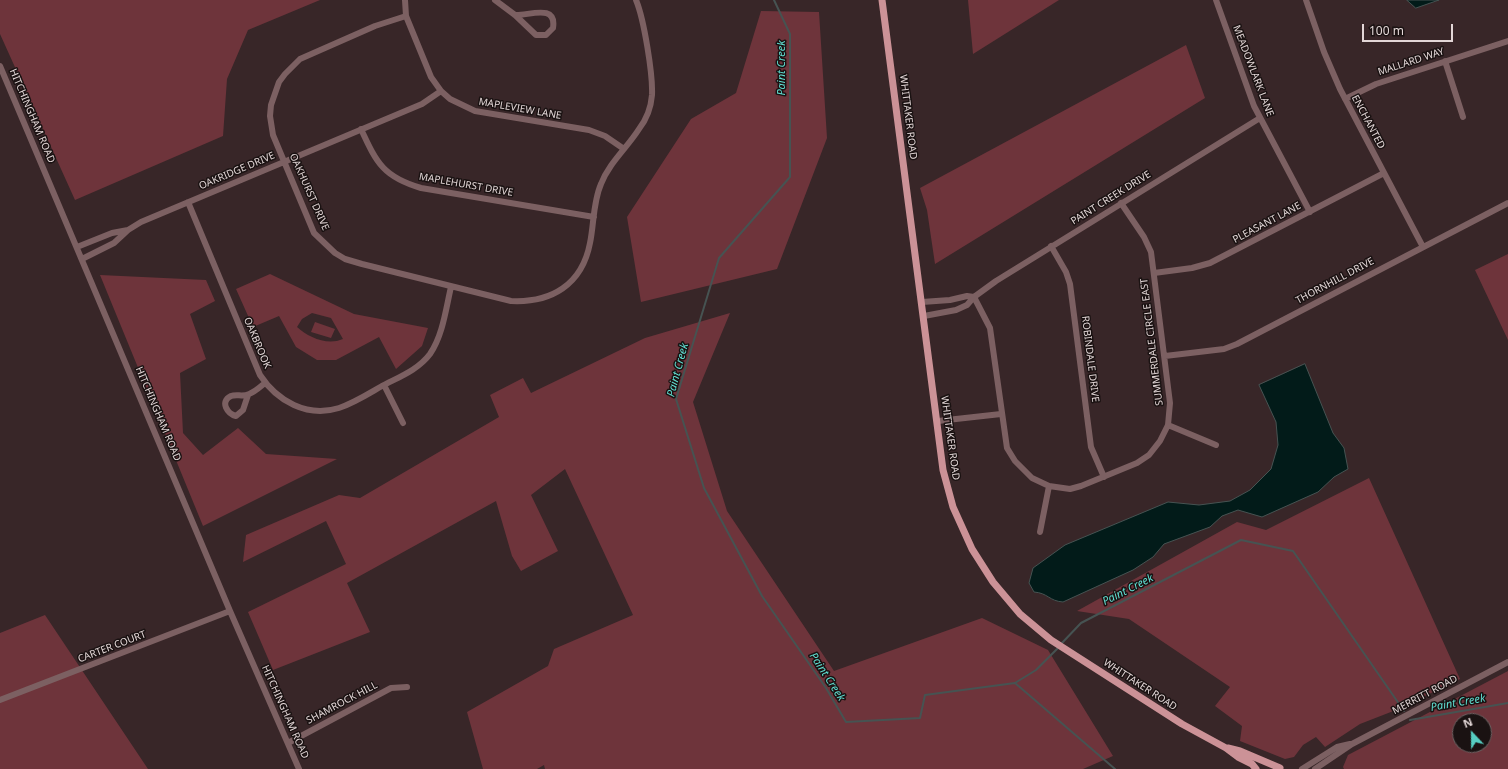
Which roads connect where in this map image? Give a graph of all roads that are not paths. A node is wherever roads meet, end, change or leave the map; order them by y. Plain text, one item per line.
1 (405, 0) edge
2 (495, 0) edge
3 (636, 0) edge
4 (882, 0) edge
5 (1216, 0) edge
6 (1307, 0) edge
7 (515, 15) junction
8 (406, 16) junction
9 (1508, 41) edge
10 (1445, 61) junction
11 (0, 66) edge
12 (441, 90) junction
13 (1345, 98) junction
14 (1463, 117) dead end
15 (1260, 118) junction
16 (361, 129) junction
17 (624, 149) junction
18 (284, 162) junction
19 (1384, 173) junction
20 (188, 202) junction
21 (1121, 203) junction
22 (1508, 203) edge
23 (1310, 212) junction
24 (594, 217) junction
25 (128, 230) junction
26 (1051, 246) junction
27 (77, 247) junction
28 (1423, 247) junction
29 (82, 259) junction
30 (1154, 273) junction
31 (451, 287) junction
32 (974, 297) junction
33 (922, 302) junction
34 (924, 316) junction
35 (1165, 356) junction
36 (265, 383) junction
37 (384, 385) junction
38 (248, 395) dead end
39 (1001, 414) junction
40 (938, 420) junction
41 (403, 423) dead end
42 (1168, 425) junction
43 (1216, 445) dead end
44 (1104, 477) junction
45 (1049, 486) junction
46 (1040, 532) dead end
47 (230, 611) junction
48 (1508, 662) edge
49 (407, 687) dead end
50 (0, 700) edge
51 (288, 743) junction
52 (1352, 744) junction
53 (1226, 748) junction
54 (299, 769) edge
55 (1256, 769) edge
56 (1280, 769) edge
57 (1302, 769) edge
58 (1315, 769) edge

1 - 8 street, MAPLEVIEW LANE
2 - 7 street
3 - 17 street, OAKHURST DRIVE
4 - 33 main road, WHITTAKER ROAD
5 - 15 street, MEADOWLARK LANE
6 - 13 street, ENCHANTED
7 - 7 street
8 - 12 street, MAPLEVIEW LANE
8 - 18 street, OAKHURST DRIVE
9 - 10 street, MALLARD WAY
10 - 13 street, MALLARD WAY
10 - 14 street
11 - 27 street, HITCHINGHAM ROAD
12 - 16 street, OAKRIDGE DRIVE
12 - 17 street, MAPLEVIEW LANE
13 - 19 street, ENCHANTED
15 - 21 street, PAINT CREEK DRIVE
15 - 23 street, MEADOWLARK LANE
16 - 18 street, OAKRIDGE DRIVE
16 - 24 street, MAPLEHURST DRIVE
17 - 24 street, OAKHURST DRIVE
18 - 20 street, OAKRIDGE DRIVE
18 - 31 street, OAKHURST DRIVE
19 - 23 street, PLEASANT LANE
19 - 28 street, ENCHANTED
20 - 25 street, OAKRIDGE DRIVE
20 - 36 street, OAKBROOK
21 - 26 street, PAINT CREEK DRIVE
21 - 30 street, SUMMERDALE CIRCLE EAST
22 - 28 street, THORNHILL DRIVE
23 - 30 street, PLEASANT LANE
24 - 31 street, OAKHURST DRIVE
25 - 27 street, OAKRIDGE DRIVE
25 - 29 street, OAKRIDGE DRIVE
26 - 32 street, PAINT CREEK DRIVE
26 - 44 street, ROBINDALE DRIVE
27 - 29 street, HITCHINGHAM ROAD
28 - 35 street, THORNHILL DRIVE
29 - 47 street, HITCHINGHAM ROAD
30 - 35 street, SUMMERDALE CIRCLE EAST
31 - 37 street, OAKBROOK
32 - 33 street, PAINT CREEK DRIVE
32 - 34 street, PAINT CREEK DRIVE
32 - 39 street, SUMMERDALE CIRCLE EAST
33 - 34 main road, WHITTAKER ROAD
34 - 40 main road, WHITTAKER ROAD
35 - 42 street, SUMMERDALE CIRCLE EAST
36 - 37 street, OAKBROOK
36 - 38 street
37 - 41 street
39 - 40 street
39 - 45 street, SUMMERDALE CIRCLE EAST
40 - 53 main road, WHITTAKER ROAD
42 - 43 street
42 - 44 street, SUMMERDALE CIRCLE EAST
44 - 45 street, SUMMERDALE CIRCLE EAST
45 - 46 street
47 - 50 street, CARTER COURT
47 - 51 street, HITCHINGHAM ROAD
48 - 52 street, MERRITT ROAD
49 - 51 street, SHAMROCK HILL
51 - 54 street, HITCHINGHAM ROAD
52 - 57 street, MERRITT ROAD
52 - 58 street, MERRITT ROAD
53 - 55 main road, WHITTAKER ROAD
53 - 56 main road, WHITTAKER ROAD

